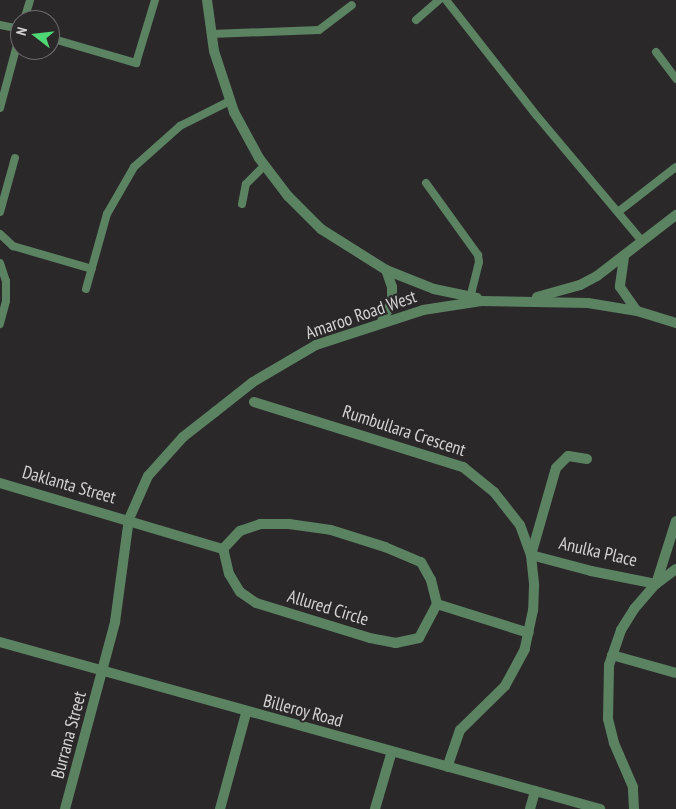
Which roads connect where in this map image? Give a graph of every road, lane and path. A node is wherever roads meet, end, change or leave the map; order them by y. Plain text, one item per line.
1 (154, 0) edge
2 (207, 0) edge
3 (439, 0) edge
4 (446, 0) edge
5 (352, 5) dead end
6 (416, 20) dead end
7 (211, 34) junction
8 (60, 41) edge
9 (656, 52) dead end
10 (13, 60) edge
11 (676, 79) edge
12 (230, 101) junction
13 (0, 108) edge
14 (15, 158) dead end
15 (264, 166) junction
16 (676, 167) edge
17 (426, 183) dead end
18 (242, 204) dead end
19 (0, 212) edge
20 (618, 212) junction
21 (676, 215) edge
22 (1, 237) edge
23 (642, 241) junction
24 (624, 257) junction
25 (0, 263) edge
26 (92, 269) junction
27 (386, 270) junction
28 (86, 289) dead end
29 (470, 297) junction
30 (507, 300) junction
31 (637, 311) junction
32 (382, 321) junction
33 (0, 324) edge
34 (676, 324) edge
35 (254, 402) dead end
36 (587, 459) dead end
37 (0, 483) edge
38 (129, 519) junction
39 (676, 521) edge
40 (223, 549) junction
41 (532, 555) junction
42 (676, 569) edge
43 (656, 584) junction
44 (437, 604) junction
45 (529, 633) junction
46 (0, 642) edge
47 (612, 655) junction
48 (103, 670) junction
49 (676, 673) edge
50 (246, 713) junction
51 (392, 751) junction
52 (447, 767) junction
53 (535, 791) junction
54 (65, 809) edge
55 (220, 809) edge
56 (376, 809) edge
57 (530, 809) edge
58 (600, 809) edge
59 (634, 809) edge

1 - 8 lane
2 - 7 street
3 - 6 lane
4 - 20 lane
5 - 7 lane
7 - 12 street
9 - 11 lane
10 - 13 lane
12 - 15 street
12 - 26 lane
14 - 19 lane
15 - 18 lane
15 - 27 street
16 - 20 lane
17 - 29 lane
20 - 23 lane
21 - 23 street
22 - 26 lane
23 - 24 street
24 - 30 street
24 - 31 street
25 - 33 lane
26 - 28 lane
27 - 29 street
27 - 32 street
29 - 30 street
30 - 31 street, Amaroo Road West
30 - 32 street, Amaroo Road West
31 - 34 street, Amaroo Road West
32 - 38 street, Amaroo Road West
35 - 41 street, Rumbullara Crescent
36 - 41 street
37 - 38 street, Daklanta Street
38 - 40 street
38 - 48 street, Amaroo Road West
39 - 43 street
40 - 44 street
40 - 44 street, Allured Circle
41 - 43 street, Anulka Place
41 - 45 street, Rumbullara Crescent
42 - 43 street
43 - 47 street
44 - 45 street
45 - 52 street, Rumbullara Crescent
46 - 48 street, Billeroy Road
47 - 49 street
47 - 59 street
48 - 50 street, Billeroy Road
48 - 54 street, Burrana Street
50 - 51 street, Billeroy Road
50 - 55 street
51 - 52 street, Billeroy Road
51 - 56 street
52 - 53 street, Billeroy Road
53 - 57 street
53 - 58 street, Billeroy Road

